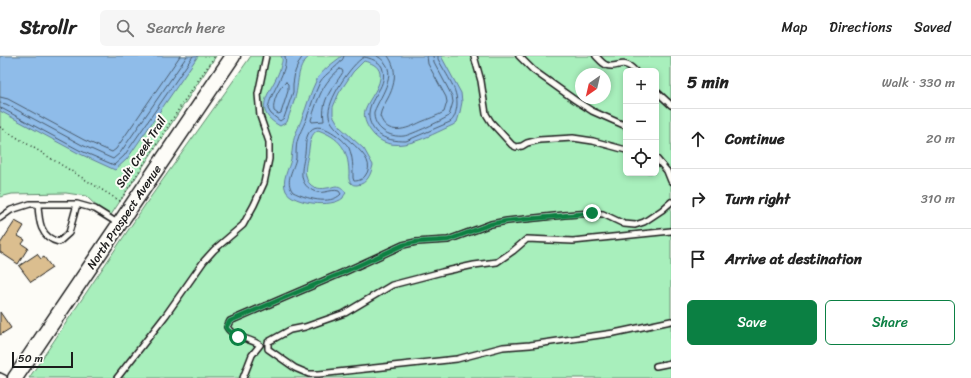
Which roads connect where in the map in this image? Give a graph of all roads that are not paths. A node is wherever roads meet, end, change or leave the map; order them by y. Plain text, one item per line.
1 (266, 56) edge
2 (474, 56) edge
3 (519, 56) edge
4 (596, 56) edge
5 (229, 62) edge
6 (632, 68) edge
7 (659, 94) edge
8 (671, 105) edge
9 (623, 125) edge
10 (623, 149) edge
11 (659, 162) edge
12 (662, 164) junction
13 (671, 173) edge
14 (671, 181) edge
15 (671, 202) edge
16 (77, 204) junction
17 (38, 205) junction
18 (0, 218) edge
19 (119, 224) junction
20 (671, 232) edge
21 (671, 320) edge
22 (260, 345) junction
23 (267, 345) junction
24 (671, 363) edge
25 (656, 366) dead end
26 (0, 376) edge
27 (314, 376) edge
28 (4, 378) edge
29 (15, 378) edge
30 (117, 378) edge
31 (243, 378) edge

1 - 30 lane
2 - 10 lane
3 - 9 lane
4 - 6 lane
5 - 19 main road, North Prospect Avenue
7 - 8 lane
11 - 12 lane
12 - 13 lane
12 - 14 lane
15 - 22 lane
16 - 17 lane
16 - 17 lane
16 - 19 lane
17 - 18 lane
19 - 29 main road, North Prospect Avenue
20 - 23 lane
21 - 27 lane
22 - 23 lane
22 - 31 lane
23 - 27 lane
24 - 25 lane
26 - 28 lane

